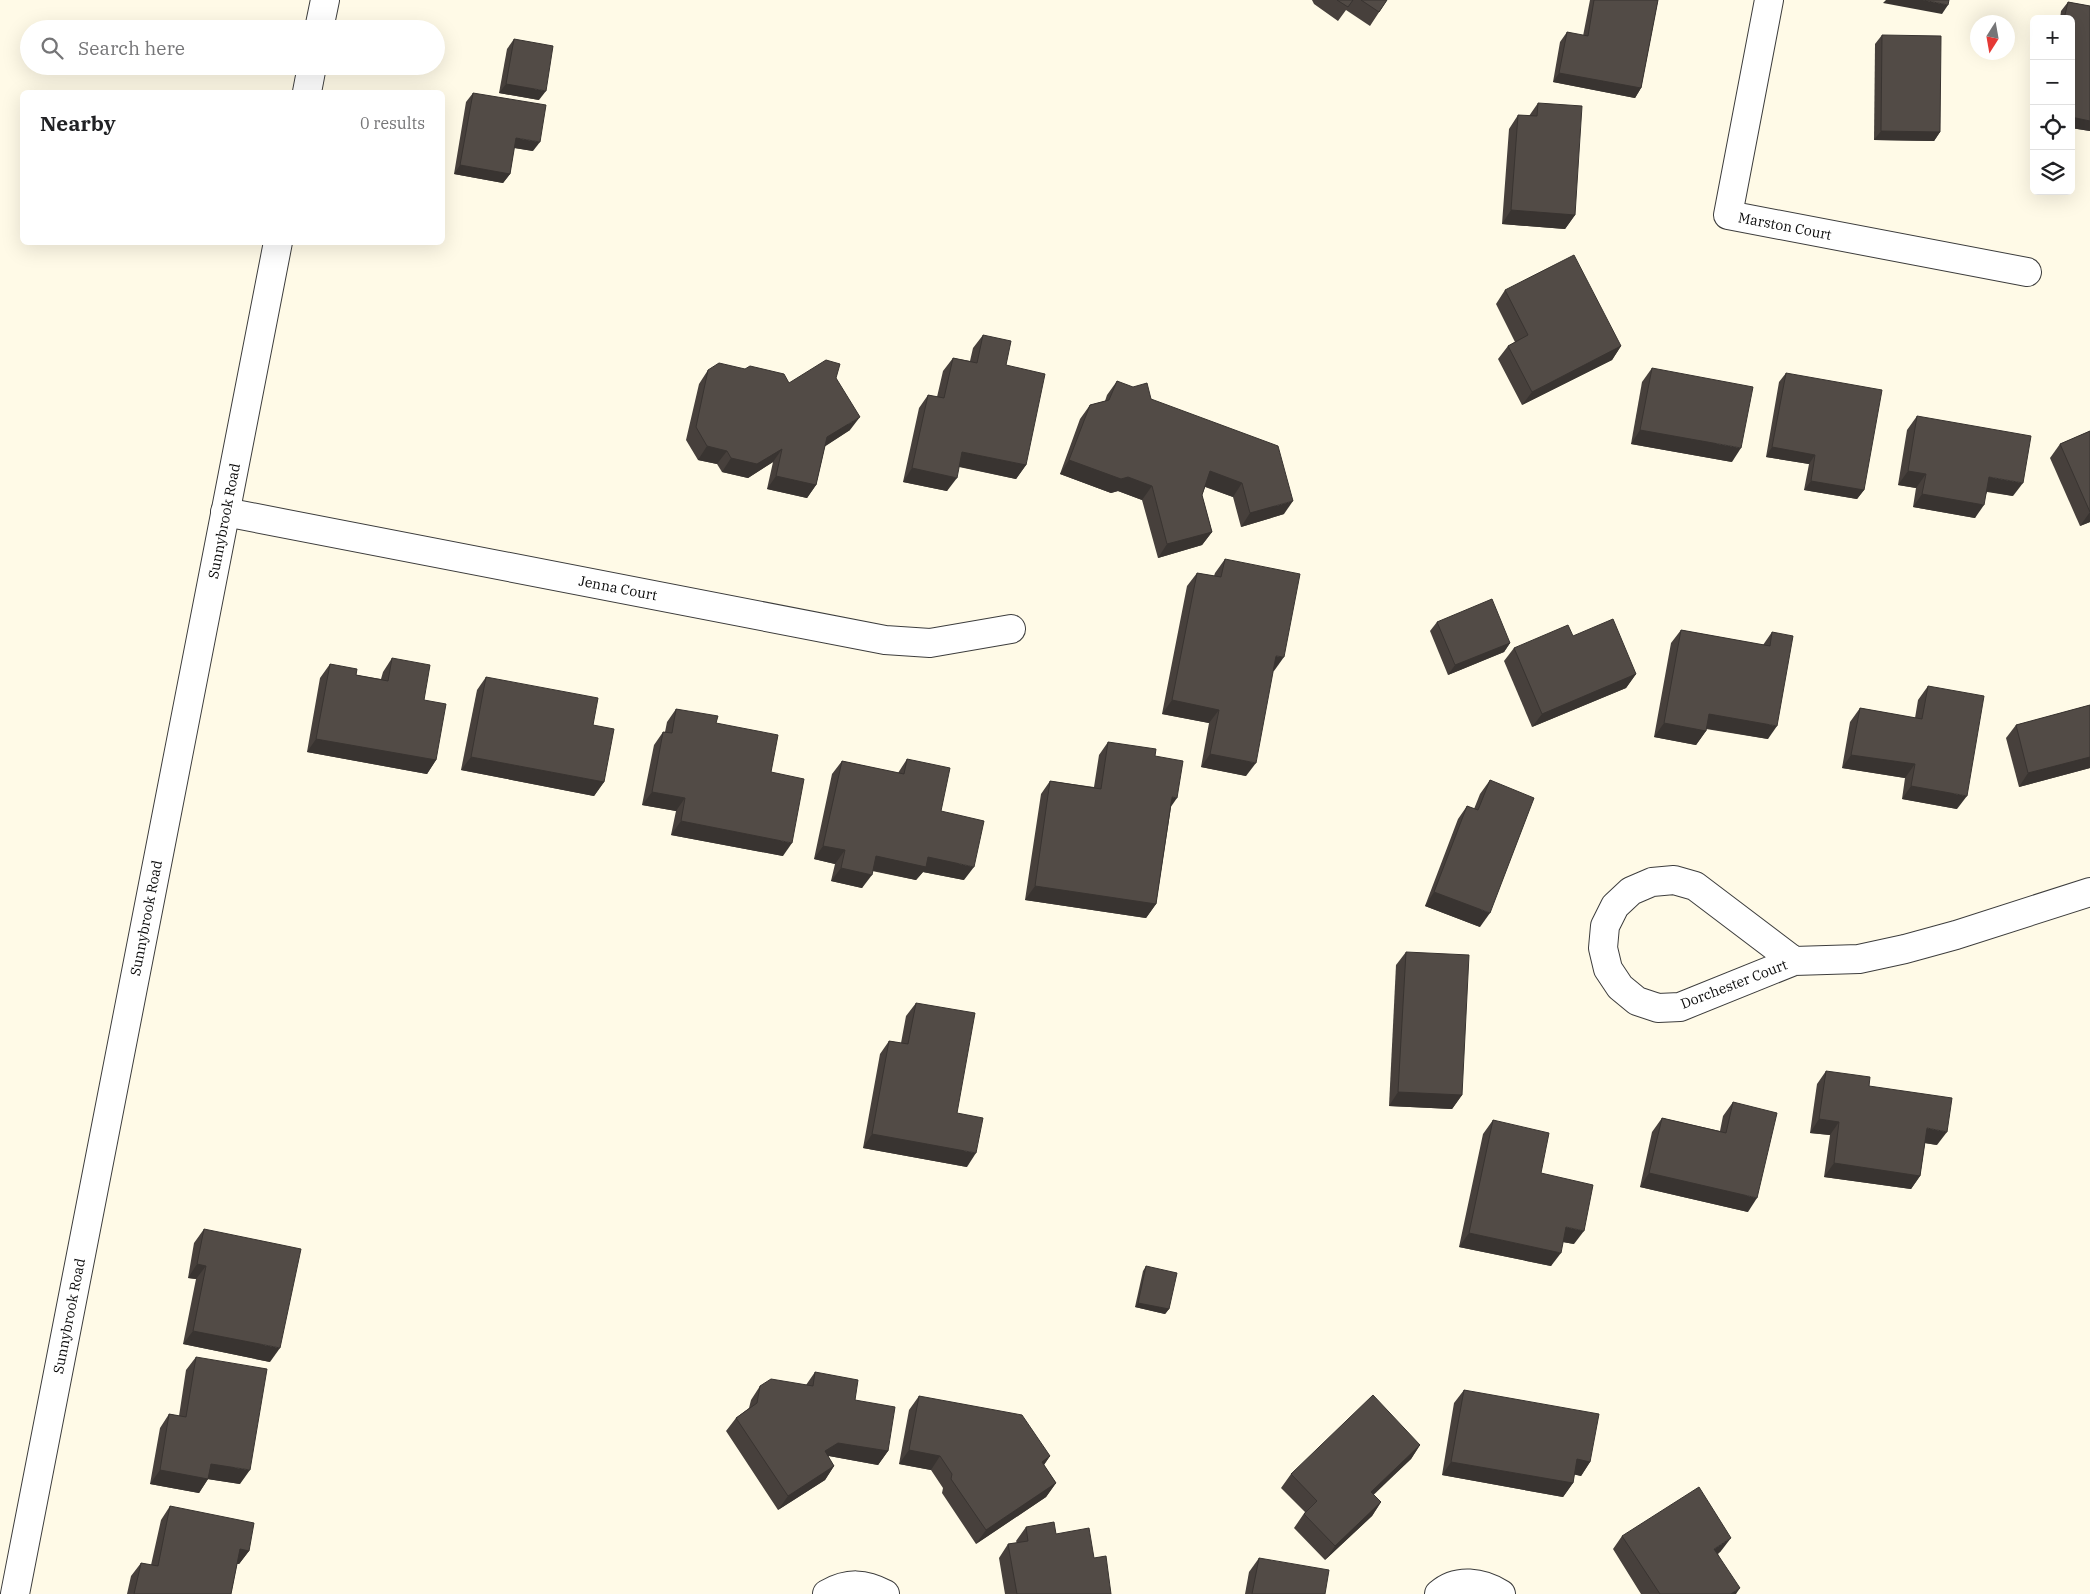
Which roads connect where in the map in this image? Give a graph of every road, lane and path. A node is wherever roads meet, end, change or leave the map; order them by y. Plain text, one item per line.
1 (325, 0) edge
2 (1769, 0) edge
3 (321, 20) edge
4 (310, 75) edge
5 (307, 90) edge
6 (277, 245) edge
7 (2027, 272) dead end
8 (226, 512) junction
9 (1011, 629) dead end
10 (2090, 892) edge
11 (1794, 961) junction
12 (15, 1594) edge
13 (827, 1594) edge
14 (885, 1594) edge
15 (1439, 1594) edge
16 (1501, 1594) edge

1 - 3 street
2 - 7 street, Marston Court
4 - 5 street
6 - 8 street, Sunnybrook Road
8 - 9 street, Jenna Court
8 - 12 street, Sunnybrook Road
10 - 11 street, Dorchester Court
11 - 11 street, Dorchester Court
13 - 14 street
15 - 16 street

